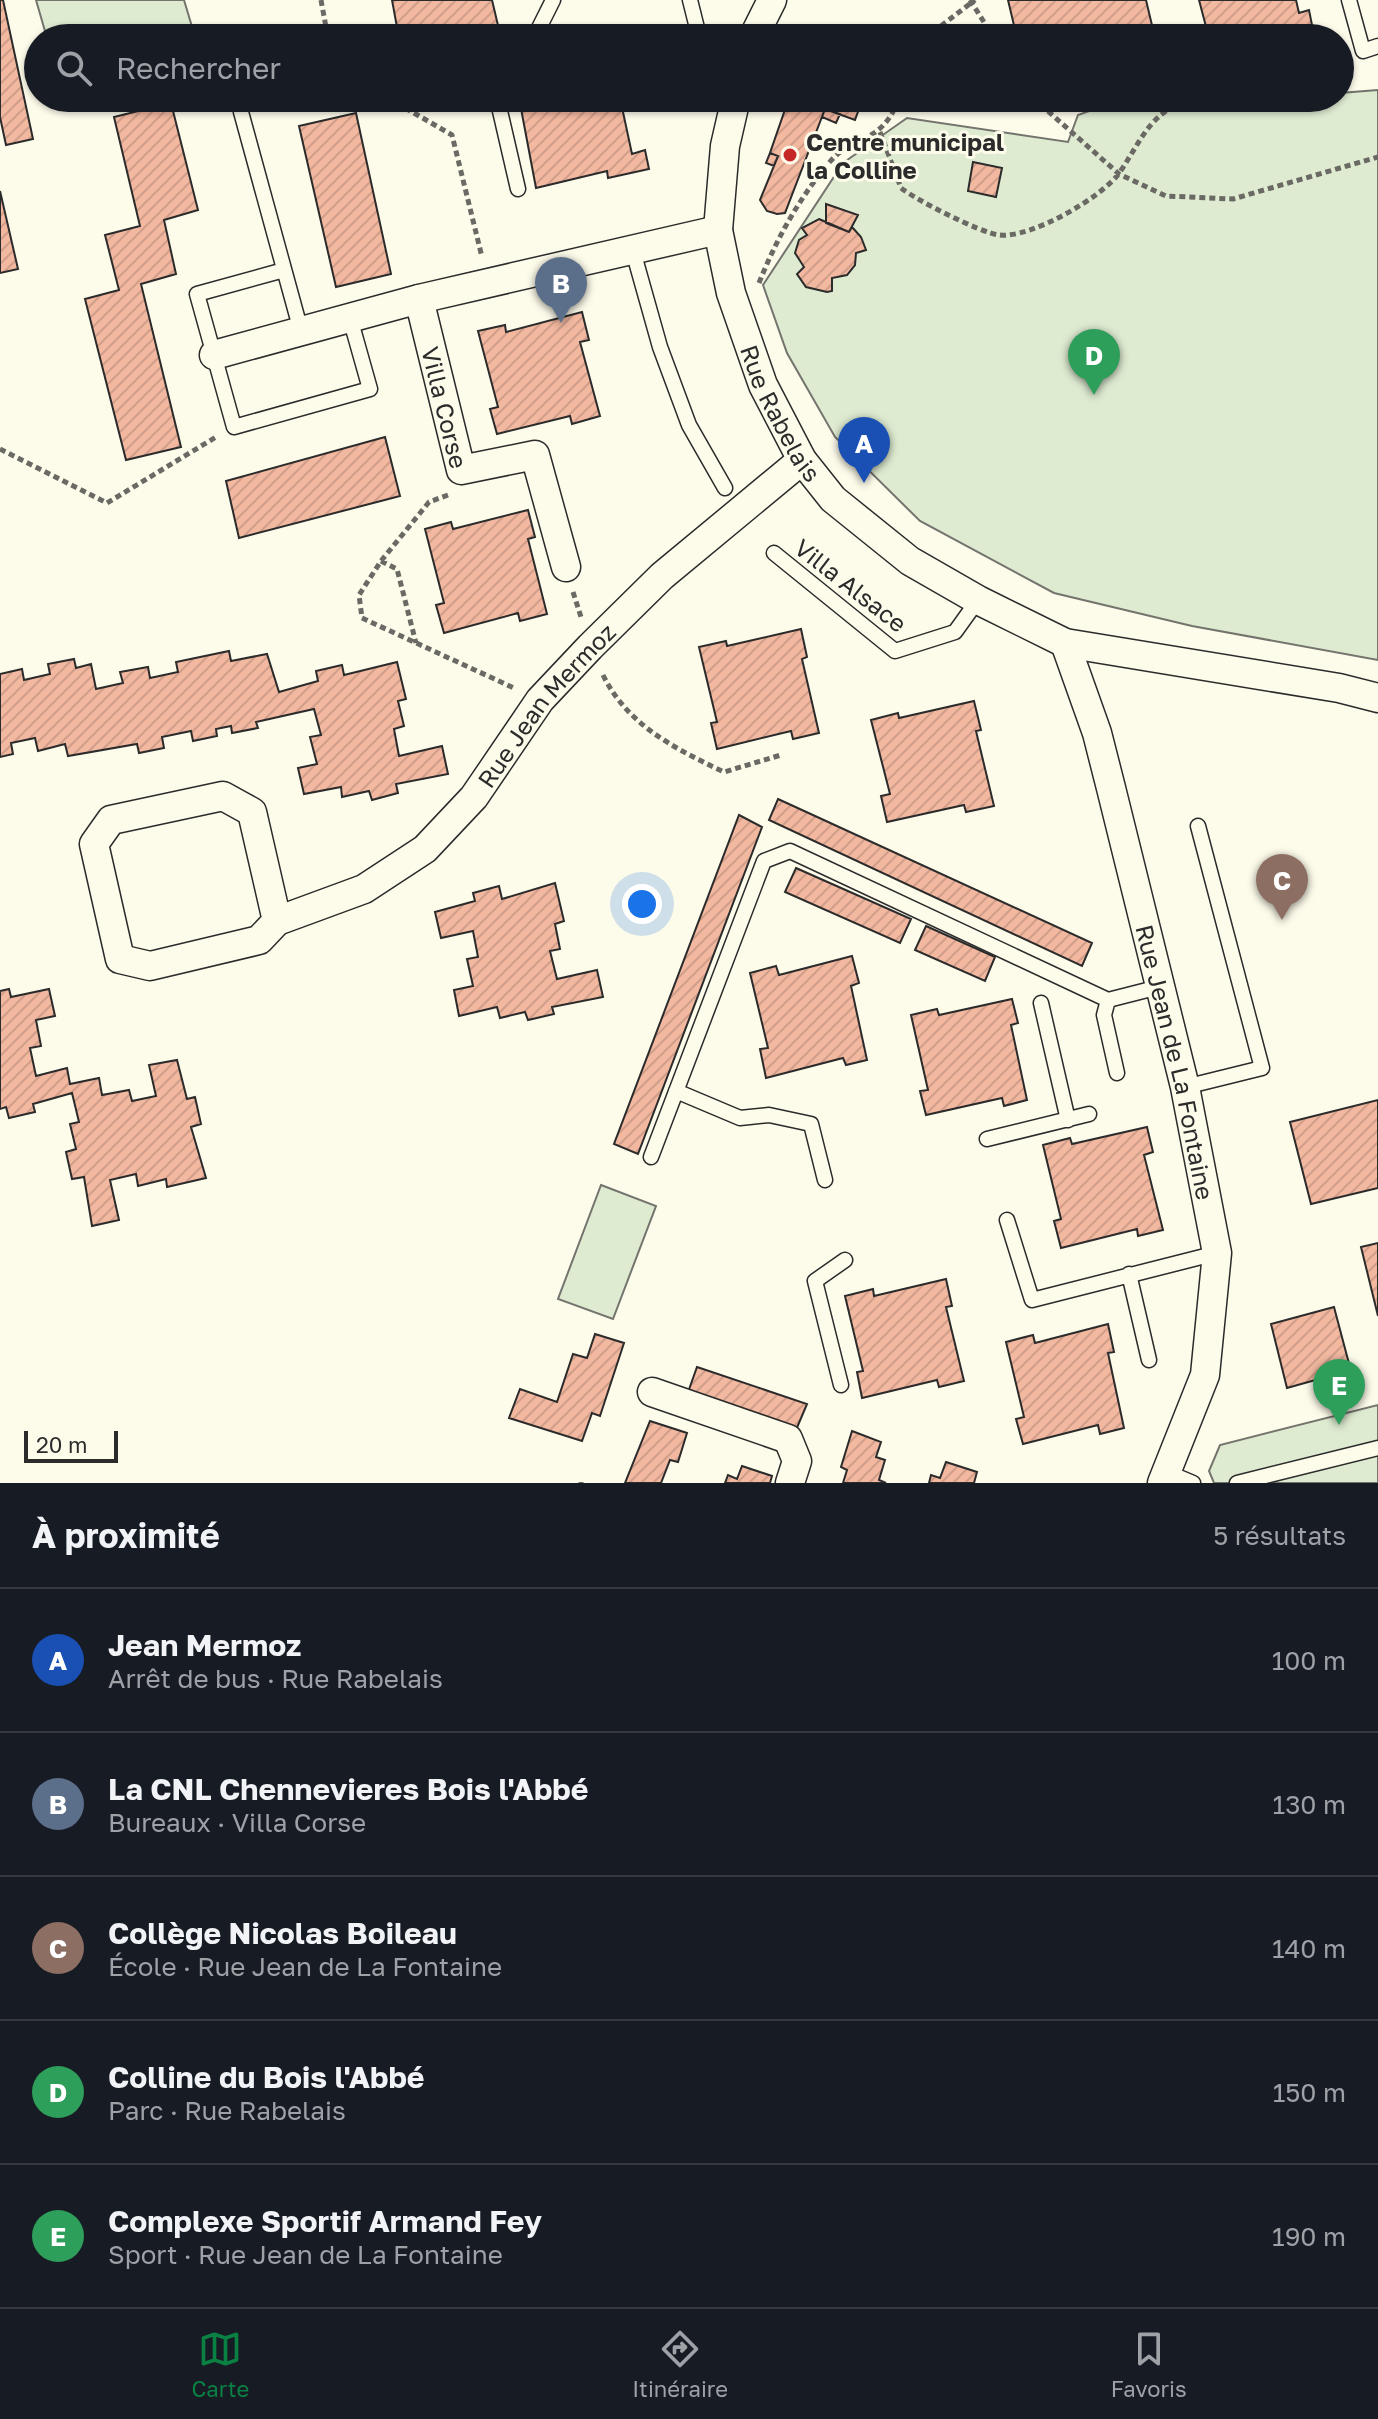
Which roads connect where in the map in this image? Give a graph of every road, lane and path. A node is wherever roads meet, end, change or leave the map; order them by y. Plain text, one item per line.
1 (321, 0) edge
2 (553, 0) edge
3 (690, 0) edge
4 (772, 0) edge
5 (1349, 0) edge
6 (973, 1) edge
7 (325, 24) edge
8 (541, 24) edge
9 (696, 24) edge
10 (760, 24) edge
11 (943, 24) edge
12 (986, 24) edge
13 (1378, 46) edge
14 (241, 112) dead end
15 (412, 112) edge
16 (500, 112) edge
17 (733, 112) edge
18 (891, 112) edge
19 (1049, 112) edge
20 (1167, 112) edge
21 (880, 132) junction
22 (1378, 157) edge
23 (1119, 174) junction
24 (518, 189) dead end
25 (718, 230) junction
26 (633, 251) junction
27 (284, 270) junction
28 (488, 283) junction
29 (731, 293) junction
30 (419, 299) junction
31 (350, 318) junction
32 (301, 331) junction
33 (214, 355) junction
34 (234, 427) junction
35 (0, 449) edge
36 (802, 460) junction
37 (461, 470) junction
38 (725, 488) dead end
39 (774, 553) dead end
40 (381, 561) junction
41 (566, 567) joint
42 (978, 600) junction
43 (416, 643) junction
44 (1065, 643) junction
45 (590, 647) junction
46 (1378, 698) edge
47 (540, 700) junction
48 (781, 755) dead end
49 (1198, 826) dead end
50 (277, 921) junction
51 (1159, 987) junction
52 (1108, 1000) junction
53 (1041, 1003) dead end
54 (1117, 1073) dead end
55 (1185, 1087) junction
56 (676, 1091) junction
57 (1089, 1114) dead end
58 (1068, 1120) junction
59 (987, 1139) dead end
60 (651, 1157) dead end
61 (825, 1180) dead end
62 (1007, 1220) dead end
63 (1217, 1253) junction
64 (845, 1260) dead end
65 (1129, 1274) junction
66 (1149, 1360) dead end
67 (841, 1385) dead end
68 (652, 1392) dead end
69 (1378, 1448) edge
70 (1165, 1477) edge
71 (790, 1483) edge
72 (1193, 1483) edge
73 (1237, 1483) edge

1 - 7 path
2 - 8 lane
3 - 9 lane
4 - 10 street
5 - 13 lane
6 - 11 path
6 - 12 path
14 - 27 lane
15 - 28 path
16 - 24 lane
17 - 25 street, Rue Rabelais
18 - 21 path
19 - 23 path
20 - 23 path
21 - 23 path
21 - 29 path
22 - 23 path
25 - 26 street
25 - 29 street, Rue Rabelais
26 - 28 street
26 - 38 lane
27 - 32 lane
27 - 33 lane
28 - 30 street
29 - 36 street, Rue Rabelais
30 - 31 street
30 - 37 street, Villa Corse
31 - 32 street
31 - 34 lane
32 - 33 street
33 - 34 lane
34 - 35 path
36 - 42 street, Rue Rabelais
36 - 45 street, Rue Jean Mermoz
37 - 40 path
37 - 41 street, Villa Corse
39 - 42 lane, Villa Alsace
40 - 43 path
40 - 43 path
41 - 45 path
42 - 44 street, Rue Rabelais
43 - 47 path
44 - 46 street, Rue Rabelais
44 - 51 street, Rue Jean de La Fontaine
45 - 47 street, Rue Jean Mermoz
45 - 48 path
47 - 50 street, Rue Jean Mermoz
49 - 55 lane
50 - 50 street
51 - 52 lane
51 - 55 street, Rue Jean de La Fontaine
52 - 54 lane
52 - 56 lane
53 - 58 lane
55 - 63 street, Rue Jean de La Fontaine
56 - 60 lane
56 - 61 lane
57 - 58 lane
58 - 59 lane
62 - 65 lane
63 - 65 lane
63 - 70 street, Rue Jean de La Fontaine
64 - 67 lane
65 - 66 lane
68 - 71 street
69 - 73 lane
70 - 72 lane

